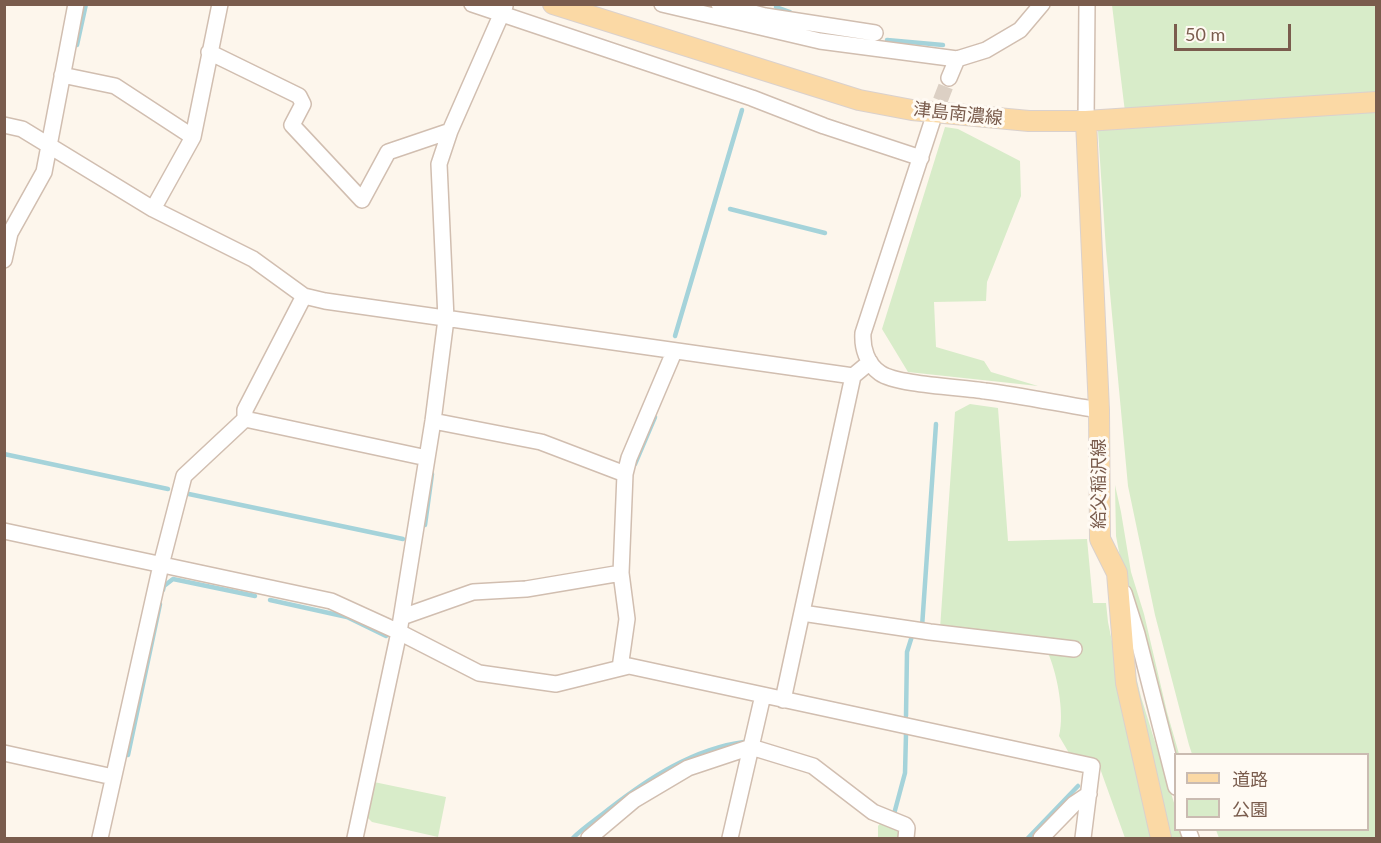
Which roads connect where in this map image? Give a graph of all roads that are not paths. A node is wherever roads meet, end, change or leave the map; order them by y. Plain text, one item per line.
1 (76, 4) edge
2 (220, 4) edge
3 (472, 4) edge
4 (553, 4) edge
5 (662, 4) edge
6 (719, 4) edge
7 (1042, 4) edge
8 (1087, 4) edge
9 (504, 10) edge
10 (763, 16) edge
11 (875, 33) dead end
12 (209, 52) junction
13 (957, 59) junction
14 (62, 75) junction
15 (949, 78) tunnel mouth
16 (1377, 102) edge
17 (1086, 121) junction
18 (933, 122) tunnel mouth
19 (4, 125) edge
20 (450, 131) junction
21 (193, 137) junction
22 (50, 145) junction
23 (921, 158) junction
24 (153, 209) junction
25 (4, 260) edge
26 (304, 296) junction
27 (446, 319) junction
28 (674, 351) junction
29 (870, 362) junction
30 (853, 376) junction
31 (1099, 410) junction
32 (245, 419) junction
33 (433, 421) junction
34 (427, 458) junction
35 (625, 474) junction
36 (4, 531) edge
37 (161, 565) junction
38 (621, 573) junction
39 (1117, 573) junction
40 (802, 613) junction
41 (400, 625) junction
42 (1074, 649) dead end
43 (620, 668) junction
44 (763, 695) junction
45 (783, 700) junction
46 (751, 747) junction
47 (4, 753) edge
48 (113, 777) junction
49 (1174, 780) edge
50 (1089, 794) junction
51 (100, 838) edge
52 (355, 838) edge
53 (589, 838) edge
54 (730, 838) edge
55 (906, 838) edge
56 (1041, 838) edge
57 (1083, 838) edge
58 (1161, 838) edge

1 - 14 street
2 - 12 street
3 - 9 street
4 - 17 main road, 津島南濃線
5 - 10 street
6 - 10 street
7 - 13 street
8 - 17 street
9 - 20 street
9 - 23 street
10 - 11 street
10 - 13 street
12 - 20 street
12 - 21 street
13 - 15 street
14 - 21 street
14 - 22 street
16 - 17 main road, 津島南濃線
17 - 31 main road, 給父稲沢線
18 - 23 street
19 - 22 street
20 - 27 street
21 - 24 street
22 - 24 street
22 - 25 street
23 - 29 street
24 - 26 street
26 - 27 street
26 - 32 street
27 - 28 street
27 - 33 street
28 - 30 street
28 - 35 street
29 - 30 street
29 - 31 street
30 - 40 street
31 - 39 main road, 給父稲沢線
32 - 34 street
32 - 37 street
33 - 34 street
33 - 35 street
34 - 41 street
35 - 38 street
36 - 37 street
37 - 41 street
37 - 48 street
38 - 41 street
38 - 43 street
39 - 49 street
39 - 58 main road, 給父稲沢線
40 - 42 street
40 - 45 street
41 - 43 street
41 - 52 street
43 - 44 street
44 - 45 street
44 - 46 street
45 - 50 street
46 - 53 street
46 - 54 street
46 - 55 street
47 - 48 street
48 - 51 street
50 - 56 street
50 - 57 street

